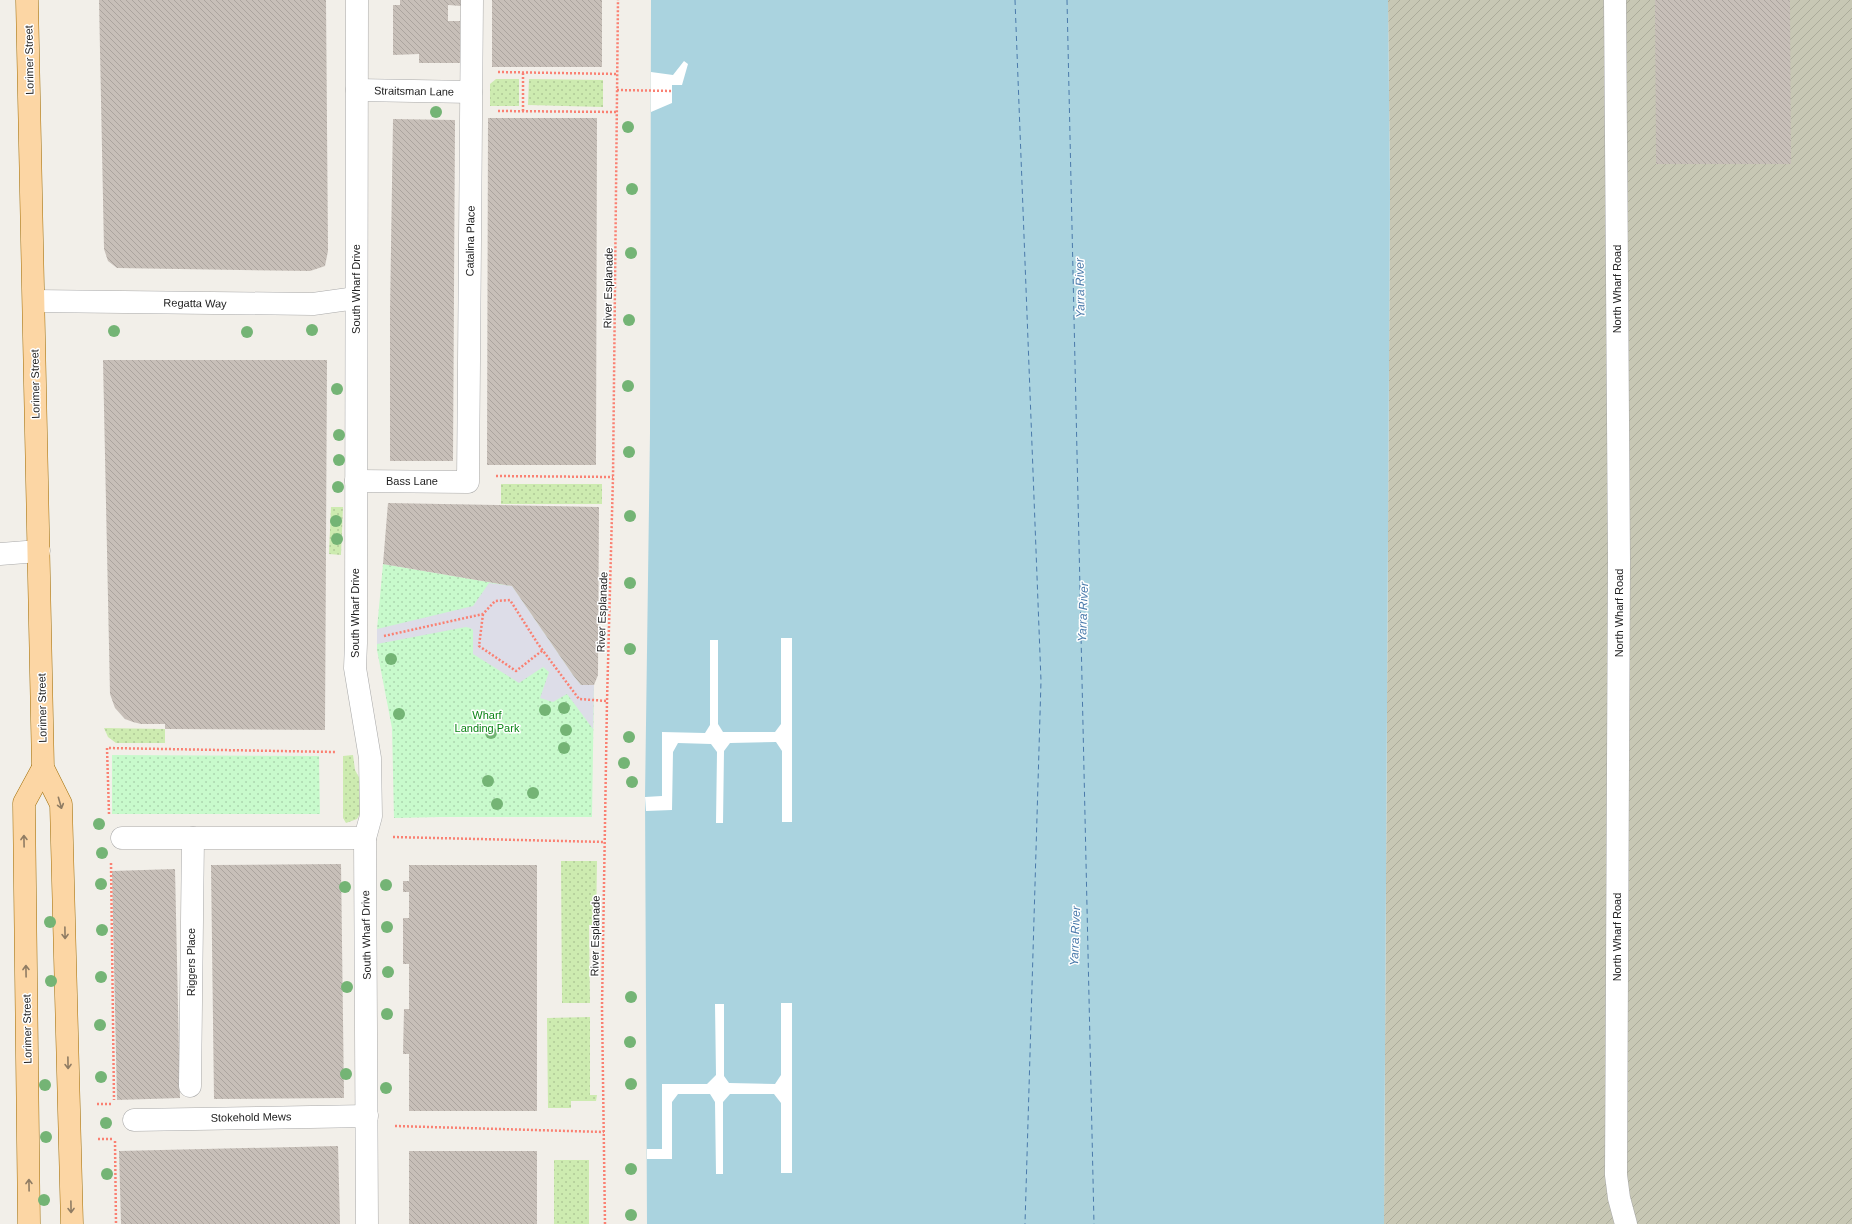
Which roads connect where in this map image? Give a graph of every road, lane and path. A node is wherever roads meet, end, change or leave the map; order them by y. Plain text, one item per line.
1 (27, 0) edge
2 (357, 0) edge
3 (472, 0) edge
4 (618, 0) edge
5 (1615, 0) edge
6 (523, 72) junction
7 (618, 74) junction
8 (357, 90) junction
9 (618, 90) junction
10 (672, 90) dead end
11 (471, 92) junction
12 (523, 112) junction
13 (618, 112) junction
14 (356, 298) junction
15 (34, 301) junction
16 (613, 477) junction
17 (356, 481) junction
18 (468, 482) junction
19 (39, 551) junction
20 (0, 554) edge
21 (483, 614) junction
22 (356, 643) junction
23 (543, 650) junction
24 (607, 701) junction
25 (336, 752) dead end
26 (43, 768) junction
27 (109, 821) dead end
28 (122, 838) dead end
29 (192, 838) junction
30 (365, 838) junction
31 (605, 842) junction
32 (111, 861) dead end
33 (190, 1086) dead end
34 (96, 1104) dead end
35 (367, 1116) junction
36 (134, 1120) dead end
37 (604, 1132) junction
38 (97, 1139) dead end
39 (29, 1224) edge
40 (72, 1224) edge
41 (116, 1224) edge
42 (367, 1224) edge
43 (605, 1224) edge
44 (1626, 1224) edge

1 - 15 main road, Lorimer Street
2 - 8 street, South Wharf Drive
3 - 11 street, Catalina Place
4 - 7 path, River Esplanade
5 - 44 street, North Wharf Road
6 - 7 path
6 - 11 path
6 - 12 path
7 - 9 path, River Esplanade
8 - 11 street, Straitsman Lane
8 - 14 street, South Wharf Drive
9 - 10 path
9 - 13 path, River Esplanade
11 - 12 path
11 - 18 street, Catalina Place
12 - 13 path
13 - 16 path, River Esplanade
14 - 15 street, Regatta Way
14 - 17 street, South Wharf Drive
15 - 19 main road, Lorimer Street
16 - 18 path
16 - 24 path, River Esplanade
17 - 18 street, Bass Lane
17 - 22 street, South Wharf Drive
19 - 20 street
19 - 26 main road, Lorimer Street
21 - 22 path
21 - 23 path
21 - 23 path
22 - 30 street, South Wharf Drive
23 - 24 path
24 - 31 path, River Esplanade
25 - 27 path
39 -> 26 main road, Lorimer Street
26 -> 40 main road, Lorimer Street
28 - 29 street
29 - 30 street
29 - 33 street, Riggers Place
30 - 31 path
30 - 35 street, South Wharf Drive
31 - 37 path, River Esplanade
32 - 34 path
35 - 36 street, Stokehold Mews
35 - 37 path
35 - 42 street, South Wharf Drive
37 - 43 path, River Esplanade
38 - 41 path

